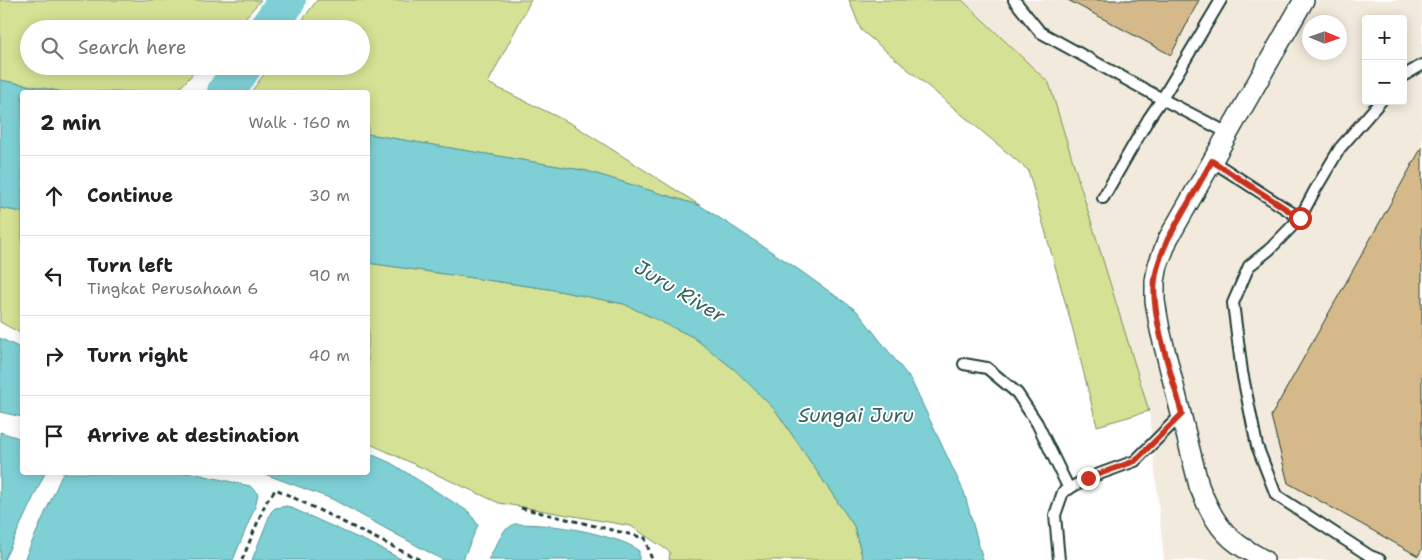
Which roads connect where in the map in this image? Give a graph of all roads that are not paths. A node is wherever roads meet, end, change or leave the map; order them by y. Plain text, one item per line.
1 (1014, 0) edge
2 (1221, 0) edge
3 (1304, 0) edge
4 (1422, 65) edge
5 (1407, 74) edge
6 (1162, 99) junction
7 (1378, 105) edge
8 (1228, 133) junction
9 (1212, 161) junction
10 (1103, 198) dead end
11 (1300, 218) junction
12 (964, 364) dead end
13 (1182, 414) junction
14 (1069, 488) junction
15 (1059, 560) edge
16 (1264, 560) edge
17 (1380, 560) edge

1 - 6 lane
2 - 6 lane
3 - 8 street
4 - 5 lane
6 - 8 lane
6 - 10 lane
7 - 11 lane
8 - 9 street
9 - 11 lane
9 - 13 street
11 - 17 lane
12 - 14 lane
13 - 14 lane
13 - 16 street
14 - 15 lane

